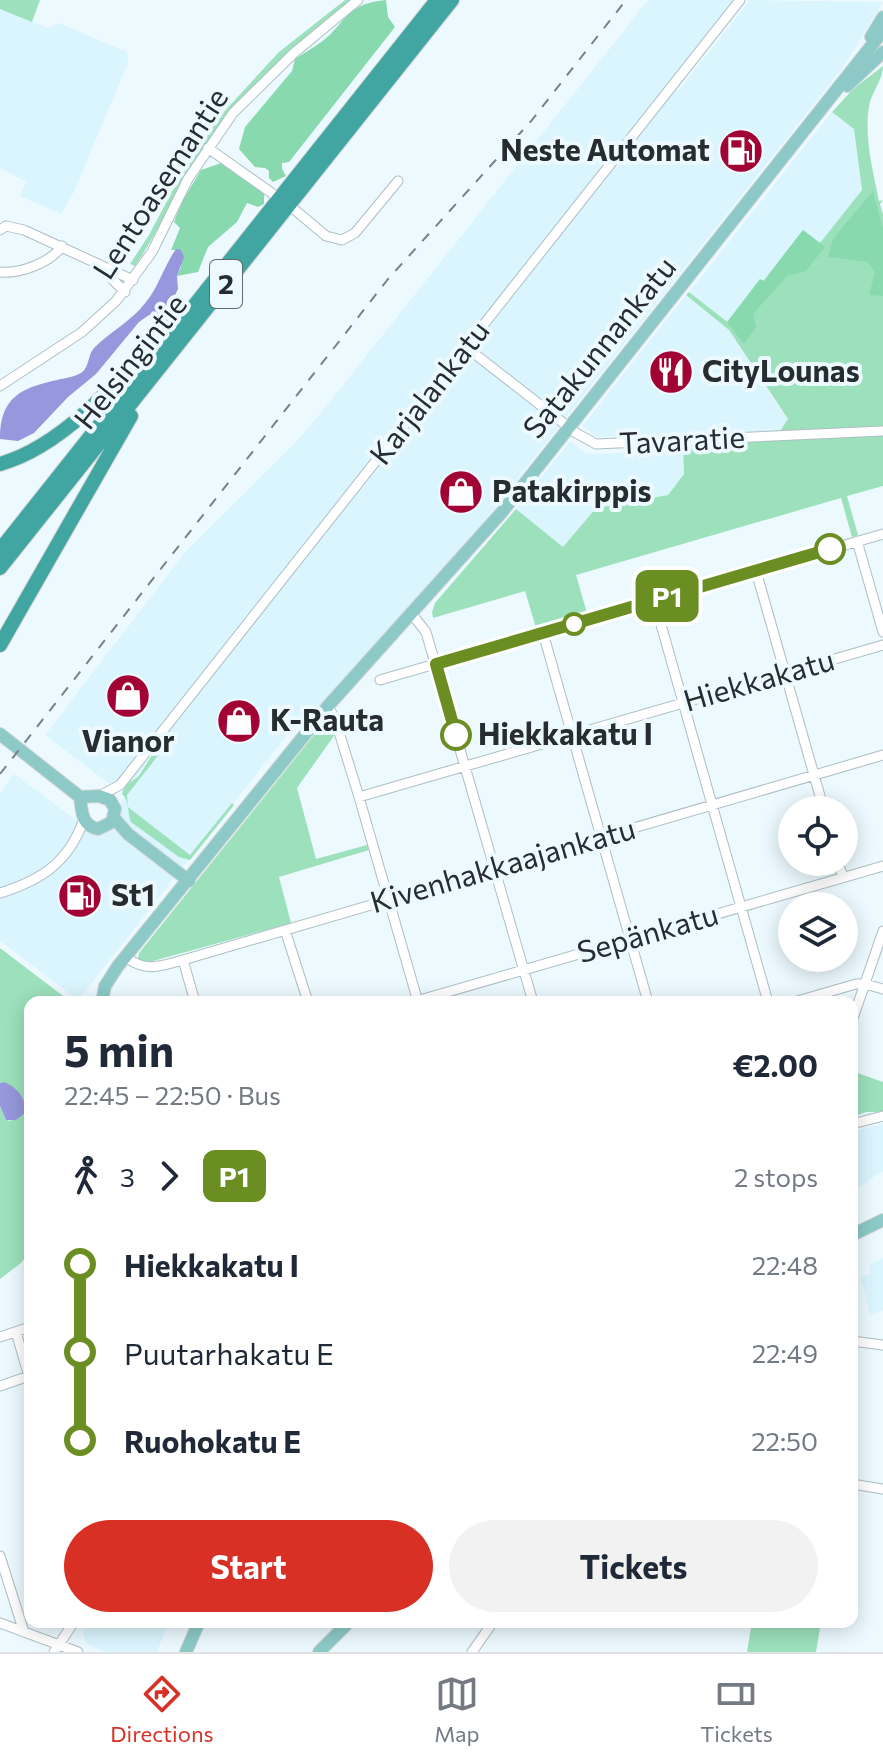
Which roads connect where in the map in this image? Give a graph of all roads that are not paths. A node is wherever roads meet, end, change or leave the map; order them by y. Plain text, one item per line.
1 (358, 0) edge
2 (437, 0) edge
3 (452, 0) edge
4 (740, 0) edge
5 (883, 17) edge
6 (883, 31) edge
7 (883, 52) edge
8 (852, 67) junction
9 (831, 97) junction
10 (208, 148) junction
11 (398, 181) dead end
12 (273, 194) dead end
13 (295, 210) dead end
14 (0, 230) edge
15 (246, 241) junction
16 (62, 246) junction
17 (109, 271) junction
18 (0, 272) edge
19 (133, 280) junction
20 (125, 292) junction
21 (466, 347) junction
22 (173, 352) junction
23 (0, 386) edge
24 (569, 428) junction
25 (883, 431) edge
26 (0, 464) edge
27 (883, 534) edge
28 (857, 541) junction
29 (0, 550) edge
30 (0, 568) edge
31 (756, 571) junction
32 (654, 600) junction
33 (411, 613) junction
34 (883, 632) edge
35 (543, 633) junction
36 (0, 645) edge
37 (883, 645) edge
38 (436, 664) junction
39 (785, 674) junction
40 (380, 680) dead end
41 (684, 703) junction
42 (328, 706) junction
43 (0, 734) edge
44 (572, 735) junction
45 (883, 755) edge
46 (465, 767) junction
47 (814, 775) junction
48 (120, 785) junction
49 (91, 796) junction
50 (820, 796) edge
51 (359, 797) junction
52 (713, 805) junction
53 (83, 815) junction
54 (109, 820) junction
55 (602, 837) junction
56 (77, 838) junction
57 (883, 866) edge
58 (495, 869) junction
59 (843, 877) joint
60 (189, 881) junction
61 (0, 893) edge
62 (388, 899) junction
63 (741, 907) junction
64 (285, 930) junction
65 (883, 931) edge
66 (631, 938) junction
67 (126, 957) junction
68 (183, 960) junction
69 (523, 970) junction
70 (865, 984) junction
71 (883, 989) edge
72 (103, 996) edge
73 (193, 996) edge
74 (306, 996) edge
75 (414, 996) edge
76 (436, 996) edge
77 (531, 996) edge
78 (646, 996) edge
79 (766, 996) edge
80 (818, 996) edge
81 (858, 1004) edge
82 (883, 1116) edge
83 (858, 1122) edge
84 (883, 1223) edge
85 (858, 1232) edge
86 (24, 1329) edge
87 (16, 1332) junction
88 (0, 1337) edge
89 (858, 1342) edge
90 (883, 1345) edge
91 (24, 1360) edge
92 (24, 1379) edge
93 (0, 1386) edge
94 (858, 1485) edge
95 (883, 1489) edge
96 (0, 1556) edge
97 (0, 1623) edge
98 (70, 1628) edge
99 (196, 1628) edge
100 (343, 1628) edge
101 (350, 1628) edge
102 (489, 1628) edge
103 (24, 1632) junction
104 (56, 1648) edge
105 (78, 1652) edge
106 (186, 1652) edge
107 (319, 1652) edge
108 (328, 1652) edge
109 (472, 1652) edge

1 - 10 street, Lentoasemantie
2 - 15 highway, Helsingintie / 2
3 - 22 highway, Helsingintie / 2
4 - 21 street, Karjalankatu
5 - 8 main road
6 - 8 main road, Satakunnankatu
7 - 9 main road, Satakunnankatu
8 - 9 main road, Satakunnankatu
9 - 24 main road, Satakunnankatu
10 - 12 street
10 - 19 street, Lentoasemantie
11 - 13 street
14 - 16 street
15 - 26 highway
15 - 29 highway, Helsingintie / 2
16 - 17 street
16 - 18 street
17 - 19 street
17 - 20 street
19 - 20 street, Lentoasemantie
20 - 23 street, Lentoasemantie
21 - 24 street, Tavaratie
21 - 48 street, Karjalankatu
22 - 30 highway, Helsingintie / 2
22 - 36 highway
24 - 25 street, Tavaratie
24 - 33 main road, Satakunnankatu
27 - 28 street
28 - 31 street
28 - 34 street
31 - 32 street
31 - 39 street
32 - 35 street
32 - 41 street
33 - 38 street
33 - 42 main road, Satakunnankatu
35 - 38 street
35 - 44 street
37 - 39 street, Hiekkakatu
38 - 40 street
38 - 46 street
39 - 41 street, Hiekkakatu
39 - 47 street
41 - 44 street, Hiekkakatu
41 - 52 street
42 - 51 street
42 - 60 main road, Satakunnankatu
43 - 49 main road
44 - 46 street, Hiekkakatu
44 - 55 street
45 - 47 street, Kivenhakkaajankatu
46 - 51 street, Hiekkakatu
46 - 58 street
47 - 50 street
47 - 52 street, Kivenhakkaajankatu
48 - 49 street, Karjalankatu
48 - 54 street, Karjalankatu
49 - 53 main road
49 - 54 main road
51 - 62 street
52 - 55 street, Kivenhakkaajankatu
52 - 63 street
53 - 54 main road
53 - 56 street
54 - 56 street
54 - 60 main road
55 - 58 street, Kivenhakkaajankatu
55 - 66 street
56 - 61 street
57 - 59 street, Sepänkatu
58 - 62 street, Kivenhakkaajankatu
58 - 69 street
59 - 63 street, Sepänkatu
60 - 67 main road, Satakunnankatu
62 - 64 street, Kivenhakkaajankatu
62 - 75 street
63 - 66 street, Sepänkatu
63 - 79 street
64 - 68 street, Kivenhakkaajankatu
64 - 74 street
65 - 70 street
66 - 69 street, Sepänkatu
66 - 78 street
67 - 68 street, Kivenhakkaajankatu
67 - 72 main road, Satakunnankatu
68 - 73 street
69 - 76 street, Sepänkatu
69 - 77 street
70 - 71 street
70 - 80 street
70 - 81 street
82 - 83 street
84 - 85 main road
86 - 87 street
87 - 88 street
87 - 91 street
89 - 90 street
92 - 93 street
94 - 95 street
96 - 103 street
97 - 103 street
98 - 104 street
99 - 106 main road
100 - 107 main road
101 - 108 main road
102 - 109 street
103 - 104 street
104 - 105 street

